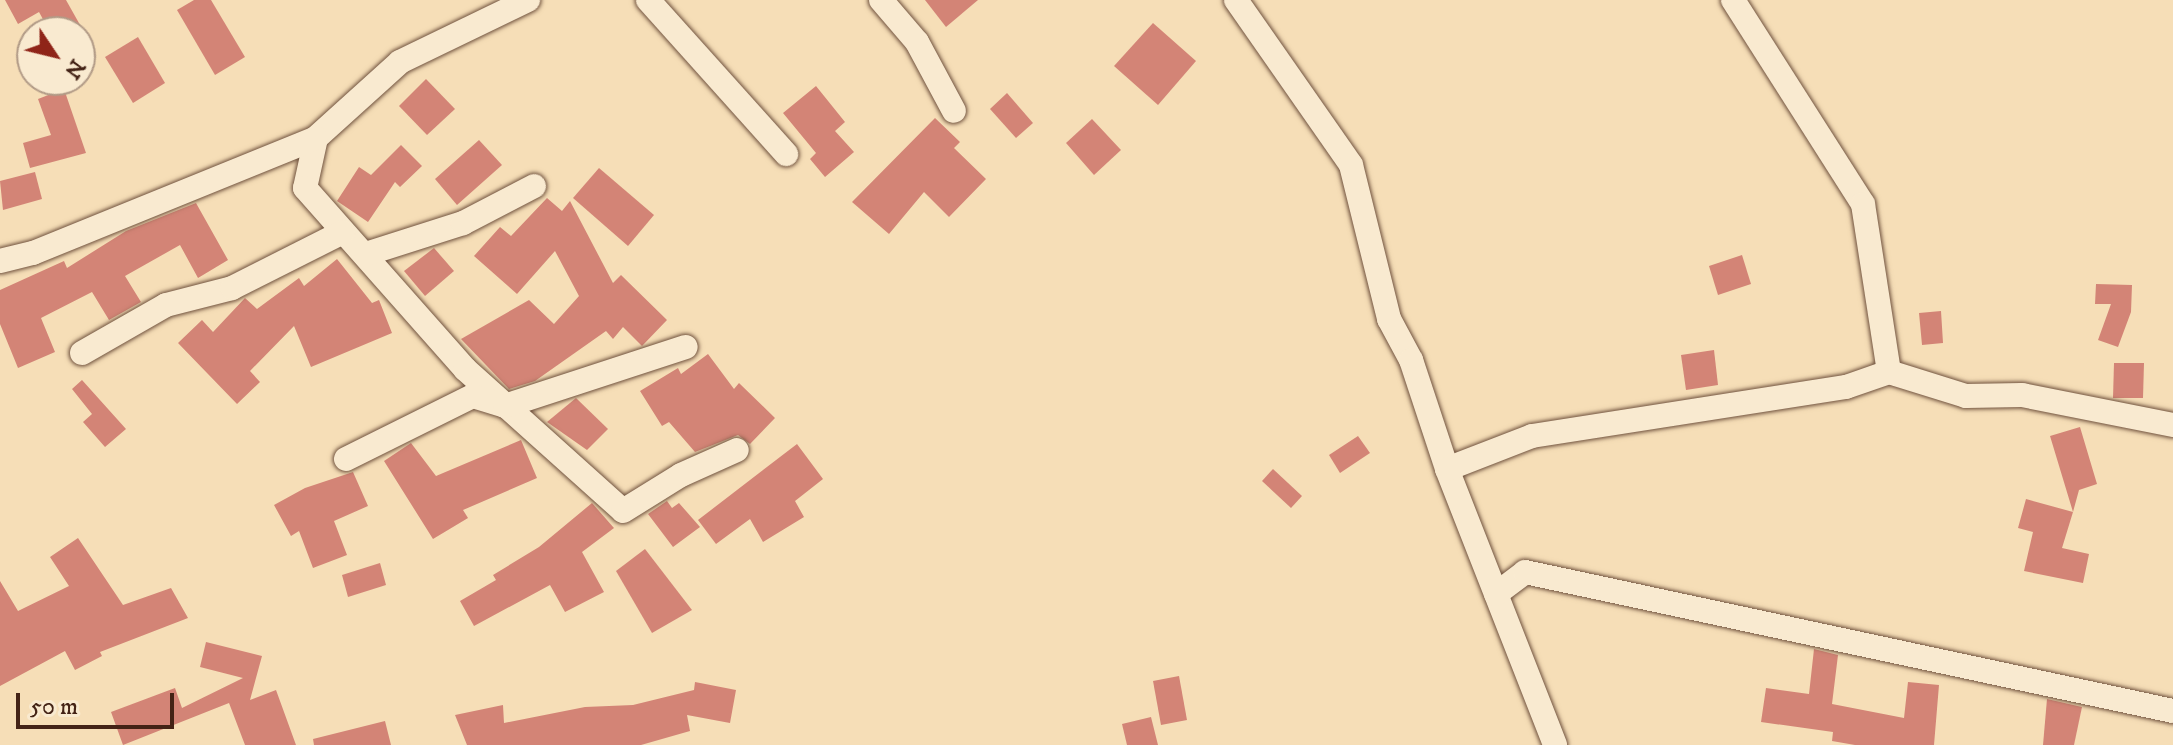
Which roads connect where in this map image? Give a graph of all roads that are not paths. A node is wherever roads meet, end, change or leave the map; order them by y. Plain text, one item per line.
1 (528, 0) edge
2 (648, 0) edge
3 (881, 0) edge
4 (1236, 0) edge
5 (1733, 0) edge
6 (954, 111) dead end
7 (316, 138) junction
8 (786, 154) dead end
9 (534, 186) dead end
10 (343, 232) junction
11 (366, 254) junction
12 (0, 261) edge
13 (686, 347) dead end
14 (82, 353) dead end
15 (1889, 372) junction
16 (505, 406) junction
17 (2173, 425) edge
18 (737, 450) dead end
19 (346, 459) dead end
20 (1447, 469) junction
21 (1496, 594) junction
22 (2173, 711) edge
23 (1555, 745) edge

1 - 7 street
2 - 8 street
3 - 6 street
4 - 20 street
5 - 15 street
7 - 10 street
7 - 12 street
9 - 11 street
10 - 11 street
10 - 14 street
11 - 16 street
13 - 16 street
15 - 17 street
15 - 20 street
16 - 18 street
16 - 19 street
20 - 21 street
21 - 22 street
21 - 23 street

